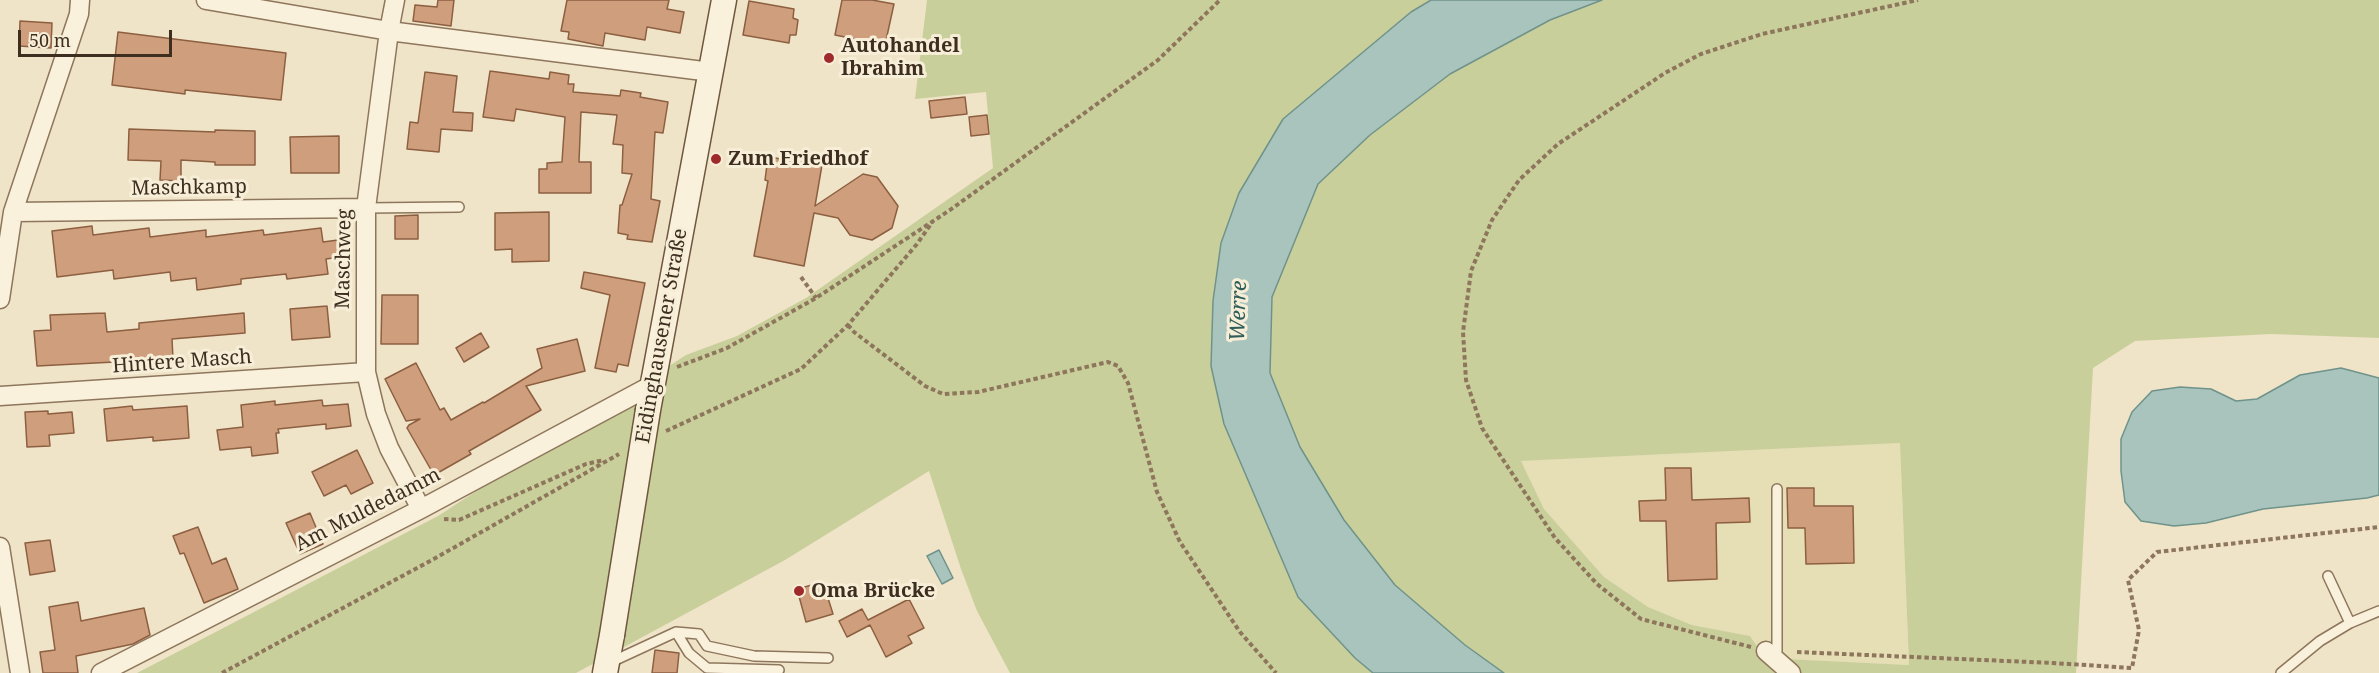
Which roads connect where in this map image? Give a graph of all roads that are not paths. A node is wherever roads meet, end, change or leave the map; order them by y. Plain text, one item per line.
1 (80, 0) edge
2 (206, 0) edge
3 (395, 0) edge
4 (724, 0) edge
5 (389, 31) junction
6 (711, 72) junction
7 (459, 207) dead end
8 (366, 208) junction
9 (13, 212) junction
10 (0, 299) edge
11 (366, 372) junction
12 (654, 384) junction
13 (0, 396) edge
14 (1777, 489) dead end
15 (421, 509) junction
16 (0, 547) edge
17 (2328, 576) dead end
18 (2379, 611) edge
19 (2350, 624) junction
20 (676, 632) junction
21 (1771, 651) joint
22 (828, 658) dead end
23 (606, 669) edge
24 (779, 670) dead end
25 (20, 673) edge
26 (101, 673) edge
27 (1791, 673) edge
28 (2281, 673) edge

1 - 9 street
2 - 5 street
3 - 5 street, Maschweg
4 - 6 main road, Eidinghausener Straße
5 - 6 street
5 - 8 street, Maschweg
6 - 12 main road, Eidinghausener Straße
7 - 8 lane
8 - 9 street, Maschkamp
8 - 11 street, Maschweg
9 - 10 street
11 - 13 street, Hintere Masch
11 - 15 street, Maschweg
12 - 15 street, Am Muldedamm
12 - 23 main road, Eidinghausener Straße, bridge
14 - 21 lane
15 - 26 street, Am Muldedamm
16 - 25 street
17 - 19 lane
18 - 19 lane
19 - 28 lane
20 - 22 lane
20 - 23 lane
20 - 24 lane
21 - 27 street

